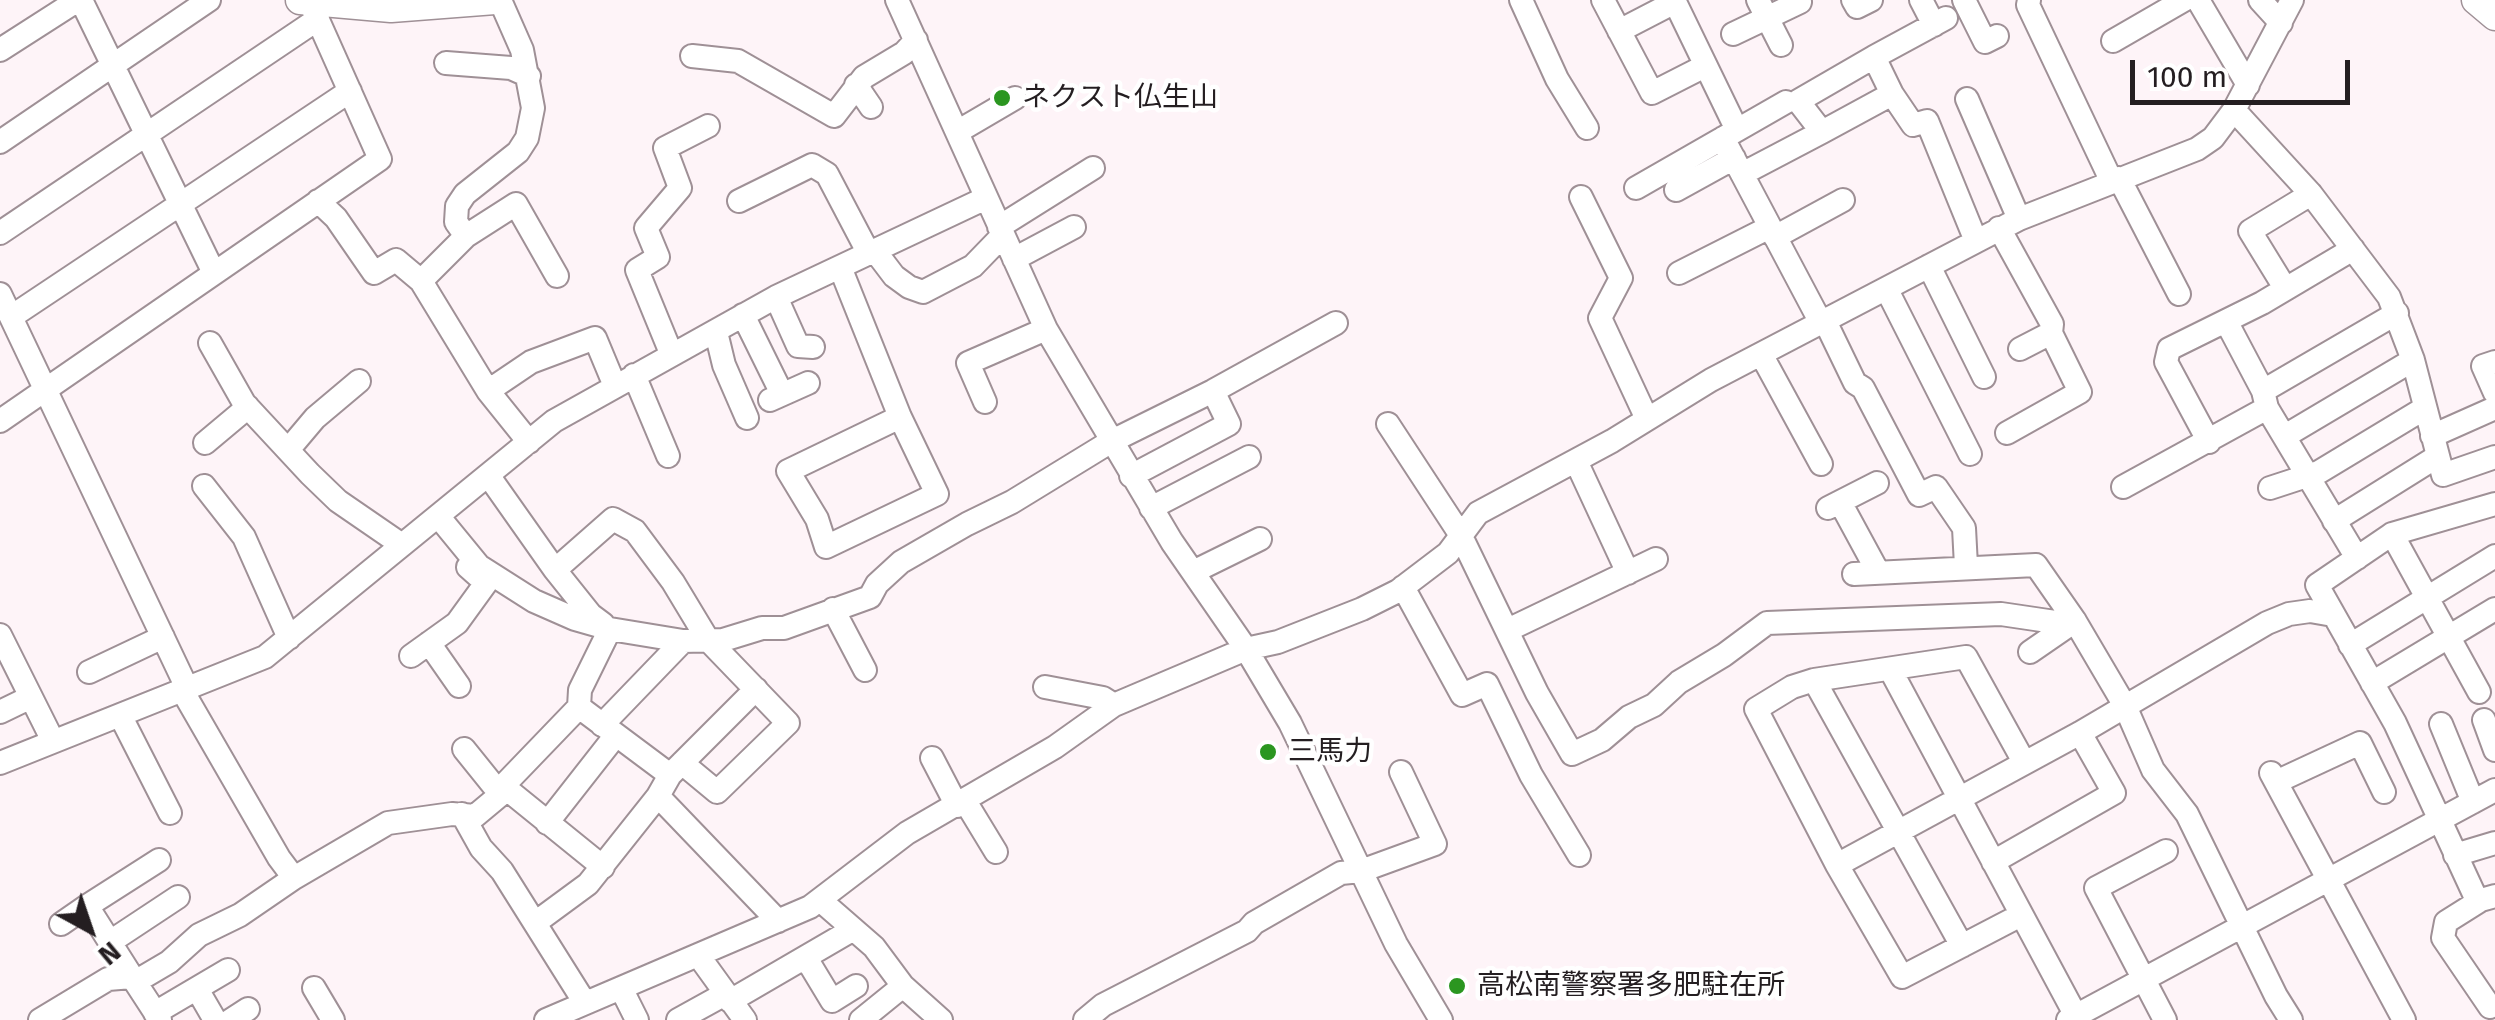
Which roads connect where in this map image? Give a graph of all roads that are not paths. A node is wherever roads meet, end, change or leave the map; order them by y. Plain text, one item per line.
1 (79, 0) edge
2 (209, 0) edge
3 (498, 0) edge
4 (896, 0) edge
5 (1521, 0) edge
6 (1603, 0) edge
7 (1853, 0) edge
8 (1872, 0) edge
9 (1921, 0) edge
10 (1964, 0) edge
11 (2029, 0) edge
12 (2184, 0) edge
13 (2198, 0) edge
14 (2260, 0) edge
15 (2292, 0) edge
16 (2476, 0) edge
17 (1800, 2) edge
18 (309, 5) edge
19 (1763, 9) edge
20 (2495, 16) edge
21 (2281, 23) junction
22 (1619, 31) junction
23 (1733, 34) dead end
24 (1997, 36) dead end
25 (916, 40) junction
26 (2113, 40) dead end
27 (1781, 44) dead end
28 (0, 50) edge
29 (692, 56) dead end
30 (1874, 57) junction
31 (446, 63) dead end
32 (1706, 66) junction
33 (114, 68) junction
34 (529, 76) junction
35 (856, 85) junction
36 (2248, 85) junction
37 (350, 91) junction
38 (1892, 94) junction
39 (1015, 98) dead end
40 (1967, 99) dead end
41 (1786, 102) dead end
42 (871, 107) dead end
43 (2234, 110) junction
44 (708, 126) dead end
45 (1587, 128) dead end
46 (957, 132) junction
47 (1822, 132) junction
48 (146, 135) junction
49 (0, 142) edge
50 (1734, 150) junction
51 (1093, 168) dead end
52 (2115, 179) junction
53 (1636, 188) dead end
54 (1676, 190) dead end
55 (2311, 194) junction
56 (1580, 196) dead end
57 (986, 198) junction
58 (1046, 198) junction
59 (1843, 200) dead end
60 (738, 201) dead end
61 (318, 202) junction
62 (181, 205) junction
63 (2009, 224) junction
64 (1001, 231) junction
65 (1772, 232) junction
66 (0, 233) edge
67 (466, 236) junction
68 (1976, 241) junction
69 (2352, 249) junction
70 (872, 252) junction
71 (1014, 259) junction
72 (1929, 266) junction
73 (840, 267) junction
74 (214, 274) junction
75 (1679, 274) dead end
76 (557, 276) dead end
77 (420, 281) junction
78 (2286, 288) junction
79 (1887, 290) junction
80 (0, 294) edge
81 (2179, 294) dead end
82 (776, 298) junction
83 (2397, 313) junction
84 (743, 315) junction
85 (8, 322) edge
86 (1823, 322) junction
87 (2226, 322) junction
88 (1336, 323) dead end
89 (1046, 329) junction
90 (716, 332) junction
91 (2051, 332) junction
92 (210, 344) dead end
93 (813, 347) dead end
94 (2020, 349) dead end
95 (671, 353) junction
96 (1760, 354) junction
97 (2413, 360) junction
98 (2495, 362) edge
99 (1984, 377) dead end
100 (624, 381) junction
101 (359, 382) dead end
102 (808, 382) dead end
103 (46, 389) junction
104 (488, 390) junction
105 (1213, 391) junction
106 (2495, 393) edge
107 (2265, 399) junction
108 (986, 402) dead end
109 (248, 407) junction
110 (2425, 408) junction
111 (2495, 408) edge
112 (900, 417) junction
113 (747, 418) dead end
114 (1647, 419) junction
115 (0, 421) edge
116 (1388, 424) dead end
117 (2007, 433) dead end
118 (2285, 436) junction
119 (529, 442) junction
120 (1110, 442) junction
121 (2208, 442) junction
122 (205, 443) dead end
123 (2435, 446) junction
124 (288, 450) junction
125 (1970, 454) dead end
126 (668, 456) dead end
127 (1249, 457) dead end
128 (2495, 457) edge
129 (1576, 461) junction
130 (1821, 464) dead end
131 (488, 475) junction
132 (1131, 476) junction
133 (2308, 476) junction
134 (1877, 484) dead end
135 (204, 486) dead end
136 (2123, 487) dead end
137 (2270, 488) dead end
138 (2495, 504) edge
139 (1151, 508) junction
140 (434, 519) junction
141 (2334, 520) junction
142 (1460, 534) junction
143 (2392, 534) junction
144 (1260, 538) dead end
145 (402, 545) junction
146 (2495, 556) edge
147 (2357, 558) junction
148 (1656, 559) dead end
149 (1966, 566) junction
150 (555, 570) junction
151 (1192, 572) junction
152 (1628, 572) junction
153 (1403, 588) junction
154 (2428, 598) junction
155 (833, 609) junction
156 (2495, 610) edge
157 (2332, 615) junction
158 (2075, 621) junction
159 (1514, 627) dead end
160 (610, 630) junction
161 (2451, 636) junction
162 (163, 637) junction
163 (289, 638) junction
164 (708, 640) junction
165 (683, 641) junction
166 (2350, 645) junction
167 (3, 648) edge
168 (1246, 649) junction
169 (2030, 652) dead end
170 (1890, 669) junction
171 (865, 670) dead end
172 (89, 672) dead end
173 (1814, 680) junction
174 (2372, 684) junction
175 (459, 686) dead end
176 (1044, 686) dead end
177 (185, 689) junction
178 (756, 689) junction
179 (2479, 692) dead end
180 (31, 697) junction
181 (1114, 705) junction
182 (2125, 706) junction
183 (579, 707) junction
184 (0, 712) edge
185 (120, 715) junction
186 (2484, 720) dead end
187 (2442, 724) dead end
188 (609, 730) junction
189 (2080, 732) junction
190 (53, 741) junction
191 (464, 749) dead end
192 (2495, 750) edge
193 (932, 758) dead end
194 (2024, 762) junction
195 (0, 763) edge
196 (676, 769) junction
197 (1400, 772) dead end
198 (504, 789) junction
199 (2495, 790) edge
200 (2384, 792) dead end
201 (658, 796) junction
202 (1960, 800) junction
203 (2473, 802) junction
204 (961, 804) junction
205 (170, 813) dead end
206 (462, 814) junction
207 (2438, 821) junction
208 (547, 824) junction
209 (1898, 832) junction
210 (2495, 843) edge
211 (2166, 851) dead end
212 (996, 852) dead end
213 (1579, 855) dead end
214 (2455, 856) junction
215 (159, 860) dead end
216 (1993, 862) junction
217 (1837, 865) junction
218 (603, 867) junction
219 (1361, 871) junction
220 (294, 878) junction
221 (2328, 881) junction
222 (178, 897) dead end
223 (2488, 898) edge
224 (820, 900) junction
225 (87, 906) junction
226 (2021, 915) junction
227 (778, 921) junction
228 (535, 923) junction
229 (61, 924) dead end
230 (2248, 925) junction
231 (852, 930) junction
232 (110, 942) junction
233 (1962, 946) junction
234 (698, 955) junction
235 (806, 958) junction
236 (228, 970) dead end
237 (134, 980) junction
238 (2144, 980) junction
239 (856, 986) dead end
240 (903, 986) junction
241 (314, 988) dead end
242 (621, 988) junction
243 (196, 989) junction
244 (727, 998) junction
245 (585, 1003) junction
246 (2486, 1009) edge
247 (158, 1017) edge
248 (2071, 1019) edge
249 (40, 1020) edge
250 (215, 1020) edge
251 (332, 1020) edge
252 (546, 1020) edge
253 (636, 1020) edge
254 (678, 1020) edge
255 (745, 1020) edge
256 (862, 1020) edge
257 (941, 1020) edge
258 (1084, 1020) edge
259 (1440, 1020) edge
260 (2166, 1020) edge
261 (2291, 1020) edge
262 (2303, 1020) edge
263 (2404, 1020) edge

1 - 28 street
1 - 33 street
2 - 33 street
3 - 18 main road
3 - 34 street
4 - 25 street
5 - 45 street
6 - 22 street
7 - 8 street
9 - 30 street
10 - 24 street
11 - 52 street
12 - 26 street
13 - 36 street
14 - 21 street
15 - 21 street
16 - 20 main road
17 - 19 street
18 - 37 street
18 - 48 street
19 - 23 street
19 - 27 street
21 - 36 street
22 - 32 street
22 - 32 street
25 - 35 street
25 - 46 street
29 - 35 street
30 - 38 street
30 - 47 street
31 - 34 street
32 - 50 street
33 - 48 street
33 - 49 street
34 - 67 street
35 - 42 street
36 - 43 street
37 - 61 street
37 - 62 street
38 - 47 street
38 - 68 street
39 - 46 street
40 - 63 street
41 - 50 street
43 - 52 street
43 - 55 street
44 - 95 street
46 - 57 street
47 - 50 street
48 - 62 street
48 - 66 street
50 - 53 street
50 - 54 street
50 - 65 street
51 - 58 street
52 - 63 street
52 - 81 street
55 - 69 street
55 - 78 street
56 - 114 street
57 - 64 street
57 - 70 street
58 - 64 street
58 - 71 street
59 - 65 street
60 - 70 street
61 - 74 street
61 - 77 street
62 - 74 street
62 - 85 street
63 - 68 street
63 - 91 street
64 - 70 street
64 - 71 street
65 - 75 street
65 - 86 street
67 - 76 street
67 - 77 street
68 - 72 street
69 - 78 street
69 - 83 street
70 - 73 street
71 - 89 street
72 - 79 street
72 - 99 street
73 - 82 street
73 - 112 street
74 - 103 street
77 - 104 street
78 - 87 street
79 - 86 street
79 - 125 street
80 - 85 street
82 - 84 street
82 - 93 street
83 - 97 street
83 - 107 street
84 - 90 street
84 - 102 street
85 - 103 street
86 - 96 street
86 - 149 street
87 - 107 street
87 - 121 street
88 - 105 street
89 - 108 street
89 - 120 street
90 - 95 street
90 - 113 street
91 - 94 street
91 - 117 street
92 - 109 street
95 - 100 street
96 - 114 street
96 - 130 street
97 - 110 street
97 - 118 street
98 - 106 street
100 - 104 street
100 - 119 street
100 - 126 street
101 - 124 street
103 - 115 street
103 - 162 street
104 - 119 street
105 - 120 street
105 - 132 street
107 - 118 street
107 - 121 street
109 - 122 street
109 - 124 street
110 - 123 street
110 - 133 street
111 - 123 street
112 - 112 street
114 - 129 street
116 - 142 street
118 - 133 street
119 - 131 street
120 - 132 street
120 - 155 street
121 - 136 street
123 - 128 street
123 - 141 street
124 - 145 street
127 - 139 street
129 - 142 street
129 - 152 street
131 - 140 street
131 - 150 street
132 - 139 street
133 - 137 street
133 - 141 street
134 - 149 street
135 - 163 street
138 - 143 street
139 - 151 street
140 - 145 street
140 - 160 street
140 - 175 street
141 - 147 street
142 - 153 street
142 - 158 street
143 - 147 street
143 - 154 street
144 - 151 street
145 - 163 street
146 - 154 street
147 - 157 street
148 - 152 street
149 - 158 street
150 - 160 street
150 - 164 street
151 - 168 street
152 - 159 street
153 - 168 street
153 - 213 street
154 - 161 street
154 - 166 street
155 - 164 street
155 - 171 street
156 - 161 street
157 - 166 street
157 - 182 street
158 - 169 street
158 - 182 street
160 - 165 street
160 - 183 street
161 - 174 street
161 - 179 street
162 - 172 street
162 - 177 street
163 - 177 street
164 - 165 street
164 - 178 street
165 - 188 street
166 - 174 street
167 - 180 street
168 - 181 street
168 - 219 street
170 - 173 street
170 - 194 street
170 - 202 street
173 - 209 street
173 - 217 street
174 - 207 street
176 - 181 street
177 - 185 street
177 - 220 street
178 - 196 street
178 - 196 street
180 - 184 street
180 - 190 street
181 - 204 street
182 - 189 street
182 - 230 street
183 - 188 street
183 - 198 street
185 - 190 street
185 - 205 street
186 - 192 street
187 - 203 street
188 - 196 street
188 - 208 street
189 - 194 street
189 - 216 street
190 - 195 street
191 - 198 street
193 - 204 street
194 - 202 street
196 - 201 street
197 - 219 street
198 - 206 street
198 - 208 street
199 - 203 street
200 - 221 street
201 - 218 street
201 - 227 street
202 - 209 street
202 - 216 street
203 - 207 street
204 - 212 street
204 - 224 street
206 - 220 street
206 - 228 street
207 - 214 street
207 - 221 street
208 - 218 street
209 - 217 street
209 - 233 street
210 - 214 street
211 - 238 street
214 - 223 street
215 - 225 street
216 - 226 street
217 - 233 street
218 - 228 street
219 - 258 street
219 - 259 street
220 - 237 street
221 - 230 street
221 - 263 street
222 - 232 street
223 - 246 street
224 - 227 street
224 - 231 street
225 - 229 street
225 - 232 street
226 - 233 street
226 - 248 street
227 - 234 street
228 - 245 street
230 - 238 street
230 - 261 street
230 - 262 street
231 - 235 street
231 - 240 street
232 - 237 street
234 - 242 street
234 - 244 street
235 - 239 street
235 - 244 street
236 - 243 street
237 - 247 street
237 - 249 street
238 - 248 street
238 - 260 street
240 - 256 street
240 - 257 street
241 - 251 street
242 - 245 street
242 - 253 street
243 - 247 street
243 - 250 street
244 - 254 street
244 - 255 street
245 - 252 street

